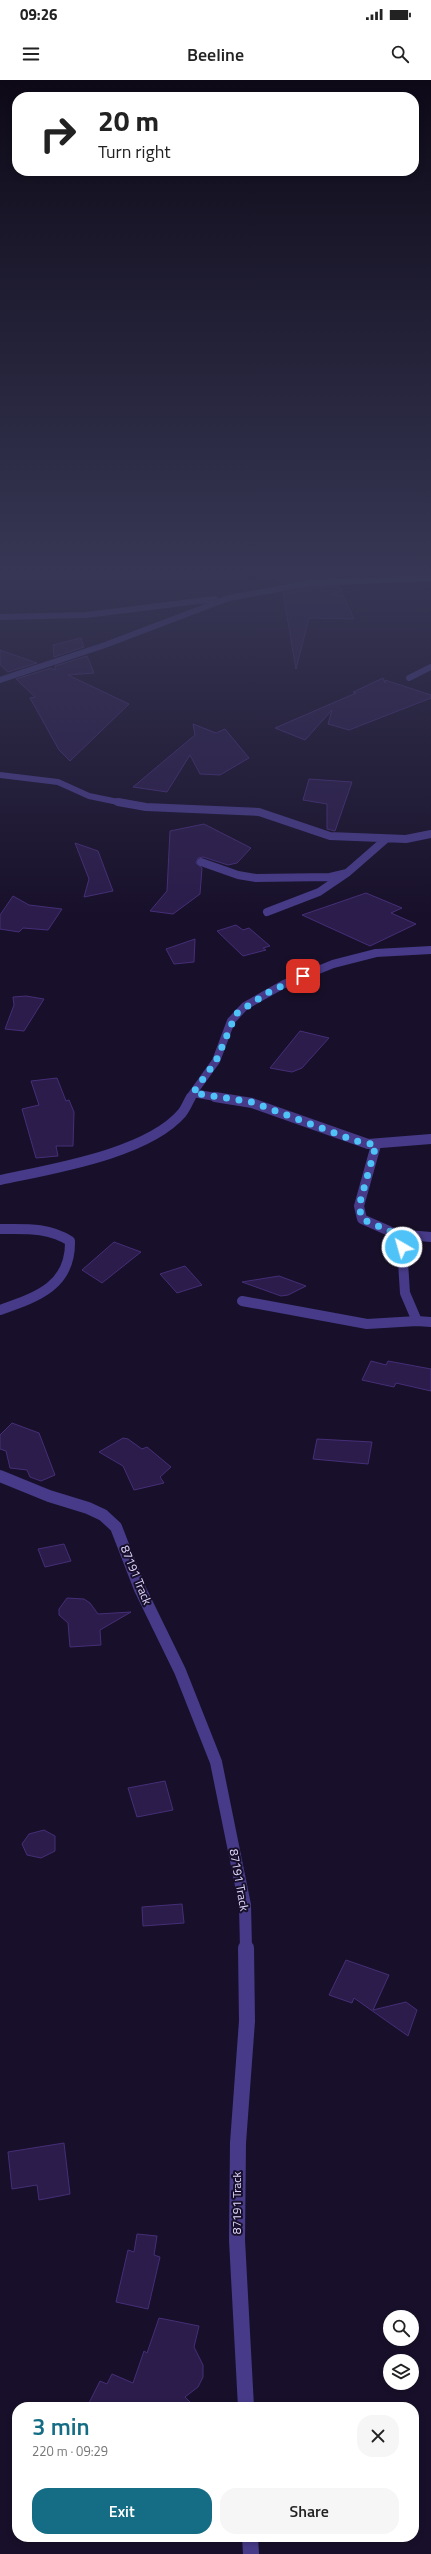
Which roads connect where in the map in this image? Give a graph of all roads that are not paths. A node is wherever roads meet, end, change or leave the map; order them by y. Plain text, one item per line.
1 (0, 775) edge
2 (431, 834) edge
3 (386, 839) junction
4 (201, 862) dead end
5 (347, 874) junction
6 (267, 912) dead end
7 (431, 950) edge
8 (193, 1093) junction
9 (431, 1139) edge
10 (376, 1145) junction
11 (0, 1180) edge
12 (0, 1229) edge
13 (396, 1234) junction
14 (431, 1237) edge
15 (242, 1300) dead end
16 (0, 1310) edge
17 (418, 1321) junction
18 (431, 1322) edge
19 (0, 1476) edge
20 (246, 2402) edge
21 (250, 2542) edge
22 (251, 2554) edge

1 - 3 street
2 - 3 street
3 - 5 street
4 - 5 street
5 - 6 street
7 - 8 street
8 - 10 street
8 - 11 street
9 - 10 street
10 - 13 street
12 - 16 street
13 - 14 street
13 - 17 street
15 - 17 street
17 - 18 street
19 - 20 street, 87191 Track
21 - 22 street

